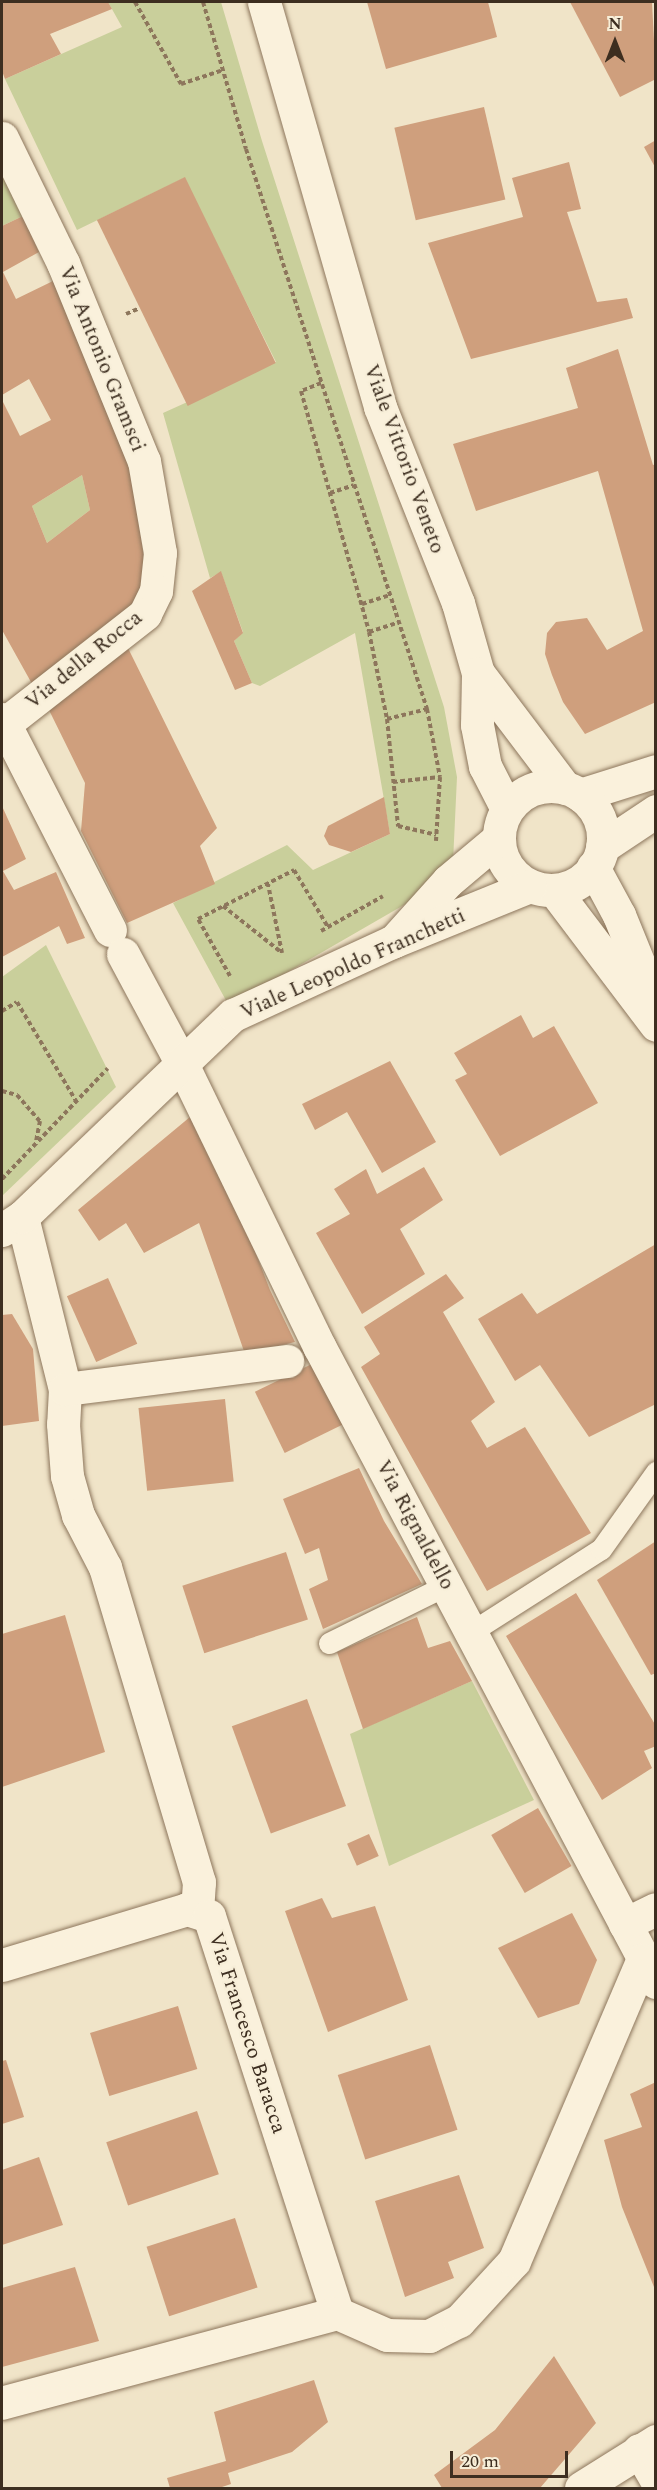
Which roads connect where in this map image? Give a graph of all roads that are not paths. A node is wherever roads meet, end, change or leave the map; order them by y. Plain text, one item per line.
1 (264, 2) edge
2 (2, 138) edge
3 (156, 591) joint
4 (478, 673) junction
5 (3, 721) edge
6 (656, 771) edge
7 (572, 792) junction
8 (656, 811) edge
9 (502, 824) junction
10 (598, 857) junction
11 (542, 888) junction
12 (392, 942) junction
13 (656, 1006) edge
14 (656, 1024) edge
15 (182, 1064) junction
16 (12, 1223) edge
17 (287, 1361) dead end
18 (65, 1389) junction
19 (656, 1472) edge
20 (447, 1585) junction
21 (471, 1632) junction
22 (329, 1643) dead end
23 (656, 1909) edge
24 (197, 1910) junction
25 (625, 1924) junction
26 (2, 1965) edge
27 (649, 1970) edge
28 (337, 2313) junction
29 (2, 2403) edge
30 (647, 2445) edge
31 (656, 2479) edge
32 (581, 2488) edge

1 - 4 street, Viale Vittorio Veneto
2 - 3 street, Via Antonio Gramsci
3 - 5 street, Via della Rocca
4 - 7 street, Viale Vittorio Veneto
4 - 9 street
5 - 15 street, Via Rignaldello
6 - 7 street
7 - 9 street
7 - 10 street
8 - 10 street
9 - 11 street
9 - 12 street
10 - 11 street
10 - 13 street
11 - 12 street, Viale Leopoldo Franchetti
11 - 14 street
12 - 15 street, Viale Leopoldo Franchetti
15 - 16 street, Viale Leopoldo Franchetti
15 - 20 street, Via Rignaldello
16 - 18 street, Via Francesco Baracca
17 - 18 street
18 - 24 street, Via Francesco Baracca
19 - 21 lane
20 - 21 street, Via Rignaldello
20 - 22 lane
21 - 25 street, Via Rignaldello
23 - 25 street
24 - 26 street
24 - 28 street, Via Francesco Baracca
25 - 27 street, Via Rignaldello
27 - 28 street
28 - 29 street
30 - 31 street
30 - 32 street

